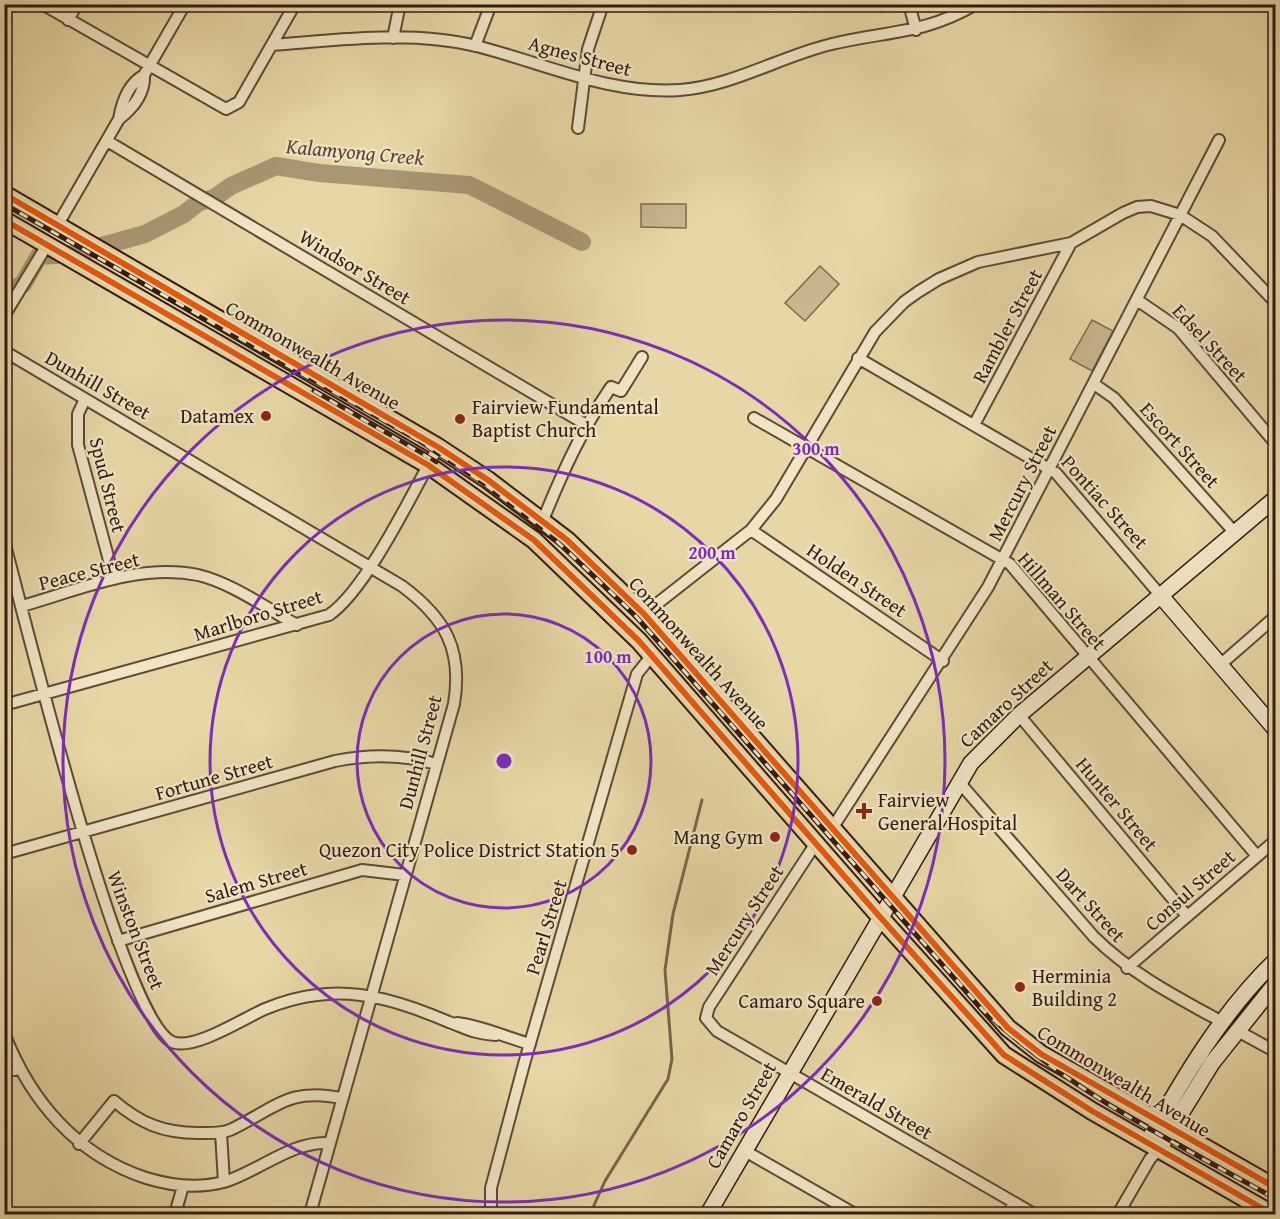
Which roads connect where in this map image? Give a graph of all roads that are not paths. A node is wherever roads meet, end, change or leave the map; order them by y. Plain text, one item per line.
1 (42, 4) edge
2 (77, 4) edge
3 (185, 4) edge
4 (295, 4) edge
5 (400, 4) edge
6 (491, 4) edge
7 (603, 4) edge
8 (909, 4) edge
9 (976, 4) edge
10 (68, 20) junction
11 (916, 30) junction
12 (393, 39) junction
13 (272, 45) junction
14 (475, 46) junction
15 (147, 71) junction
16 (585, 78) junction
17 (578, 128) dead end
18 (1219, 140) dead end
19 (107, 141) junction
20 (4, 194) edge
21 (1180, 215) junction
22 (4, 220) edge
23 (57, 226) junction
24 (1071, 243) junction
25 (47, 245) junction
26 (1137, 300) junction
27 (1275, 303) edge
28 (4, 316) edge
29 (4, 351) edge
30 (642, 357) dead end
31 (858, 358) junction
32 (1094, 384) junction
33 (85, 399) junction
34 (754, 418) dead end
35 (585, 424) junction
36 (974, 425) junction
37 (1275, 444) edge
38 (438, 447) junction
39 (807, 448) junction
40 (428, 465) junction
41 (1048, 468) junction
42 (1275, 498) edge
43 (543, 520) junction
44 (751, 530) junction
45 (1235, 533) junction
46 (4, 541) edge
47 (1003, 560) junction
48 (370, 566) junction
49 (114, 579) junction
50 (1161, 596) junction
51 (22, 606) junction
52 (644, 614) junction
53 (1275, 616) edge
54 (297, 625) junction
55 (652, 655) junction
56 (1088, 658) junction
57 (943, 661) junction
58 (1220, 665) junction
59 (45, 694) junction
60 (4, 705) edge
61 (1018, 715) junction
62 (1275, 727) edge
63 (436, 764) junction
64 (959, 782) junction
65 (833, 827) junction
66 (84, 832) junction
67 (1275, 840) edge
68 (816, 843) junction
69 (4, 854) edge
70 (1257, 856) junction
71 (405, 875) junction
72 (892, 895) junction
73 (1187, 916) junction
74 (880, 917) junction
75 (118, 942) junction
76 (1275, 960) edge
77 (1127, 968) junction
78 (1275, 983) edge
79 (371, 997) junction
80 (706, 1018) joint
81 (1229, 1026) junction
82 (4, 1033) edge
83 (530, 1044) junction
84 (1031, 1047) junction
85 (1275, 1052) edge
86 (1008, 1059) junction
87 (19, 1069) junction
88 (1023, 1069) junction
89 (4, 1072) edge
90 (789, 1073) junction
91 (341, 1098) junction
92 (1164, 1126) junction
93 (220, 1133) junction
94 (328, 1143) junction
95 (78, 1144) junction
96 (1152, 1150) junction
97 (745, 1151) junction
98 (224, 1182) junction
99 (183, 1186) junction
100 (1275, 1188) edge
101 (1014, 1203) junction
102 (175, 1215) edge
103 (310, 1215) edge
104 (491, 1215) edge
105 (708, 1215) edge
106 (855, 1215) edge
107 (1008, 1215) edge
108 (1034, 1215) edge
109 (1118, 1215) edge
110 (1272, 1215) edge

1 - 10 street
2 - 10 street
3 - 15 street
4 - 13 street
5 - 12 street
6 - 14 street
7 - 16 street
8 - 11 street
9 - 11 street, Agnes Street
10 - 15 street
11 - 16 street, Agnes Street
12 - 13 street, Agnes Street
12 - 14 street, Agnes Street
13 - 15 street
14 - 16 street, Agnes Street
15 - 19 street
16 - 17 street
18 - 21 street, Mercury Street
19 - 23 street
19 - 35 street, Windsor Street
20 - 23 main road, Commonwealth Avenue
21 - 24 street
21 - 26 street, Mercury Street
21 - 27 street
22 - 25 main road, Commonwealth Avenue
23 - 38 main road, Commonwealth Avenue
24 - 31 street
24 - 36 street, Rambler Street
25 - 28 street
25 - 40 main road, Commonwealth Avenue
26 - 32 street, Mercury Street
26 - 37 street, Edsel Street
29 - 33 street, Dunhill Street
30 - 35 street
31 - 36 street, Pontiac Street
31 - 39 street
32 - 41 street, Mercury Street
32 - 45 street, Escort Street
33 - 48 street, Dunhill Street
33 - 49 street, Spud Street
34 - 39 street, Hillman Street
35 - 43 street
36 - 41 street, Pontiac Street
38 - 40 street, Marlboro Street
38 - 43 main road, Commonwealth Avenue
39 - 44 street
39 - 47 street, Hillman Street
40 - 48 street, Marlboro Street
40 - 55 main road, Commonwealth Avenue
41 - 47 street, Mercury Street
41 - 50 street, Pontiac Street
42 - 45 street, Camaro Street
43 - 52 main road, Commonwealth Avenue
44 - 52 street
44 - 57 street, Holden Street
45 - 50 street, Camaro Street
46 - 51 street, Winston Street
47 - 56 street, Hillman Street
47 - 57 street, Mercury Street
48 - 54 street, Marlboro Street
48 - 63 street, Dunhill Street
49 - 51 street, Peace Street
49 - 54 street, Peace Street
50 - 56 street, Camaro Street
50 - 58 street, Pontiac Street
51 - 59 street, Winston Street
52 - 65 main road, Commonwealth Avenue
53 - 58 street
54 - 59 street, Marlboro Street
55 - 68 main road, Commonwealth Avenue
55 - 83 street, Pearl Street
56 - 61 street, Camaro Street
56 - 70 street, Hillman Street
57 - 65 street, Mercury Street
58 - 62 street, Pontiac Street
59 - 60 street, Marlboro Street
59 - 66 street, Winston Street
61 - 64 street, Camaro Street
61 - 73 street, Hunter Street
63 - 66 street, Fortune Street
63 - 71 street, Dunhill Street
64 - 72 street, Camaro Street
64 - 77 street, Dart Street
65 - 72 main road, Commonwealth Avenue
66 - 69 street, Fortune Street
66 - 75 street, Winston Street
67 - 70 street, Consul Street
68 - 74 main road, Commonwealth Avenue
68 - 80 street, Mercury Street
70 - 73 street, Consul Street
71 - 75 street, Salem Street
71 - 79 street, Dunhill Street
72 - 74 street, Camaro Street
72 - 84 main road, Commonwealth Avenue
73 - 77 street, Consul Street
74 - 86 main road, Commonwealth Avenue
74 - 90 street, Camaro Street
75 - 79 street, Winston Street
76 - 81 street
77 - 81 street, Dart Street
78 - 81 street
79 - 83 street, Winston Street
79 - 91 street, Dunhill Street
80 - 90 street, Emerald Street
81 - 85 street, Dart Street
81 - 92 street
82 - 87 street
83 - 104 street, Pearl Street
84 - 86 main road
84 - 88 main road
84 - 92 main road, Commonwealth Avenue
86 - 88 main road, Commonwealth Avenue
87 - 89 street
87 - 95 street
88 - 96 main road, Commonwealth Avenue
90 - 97 street, Camaro Street
90 - 101 street, Emerald Street
91 - 93 street
91 - 94 street, Dunhill Street
92 - 96 street
92 - 100 main road, Commonwealth Avenue
93 - 95 street
93 - 98 street
94 - 98 street
94 - 103 street, Dunhill Street
95 - 99 street
96 - 109 street
96 - 110 main road, Commonwealth Avenue
97 - 105 street, Camaro Street
97 - 106 street
98 - 99 street
99 - 102 street
101 - 107 street
101 - 108 street, Emerald Street

